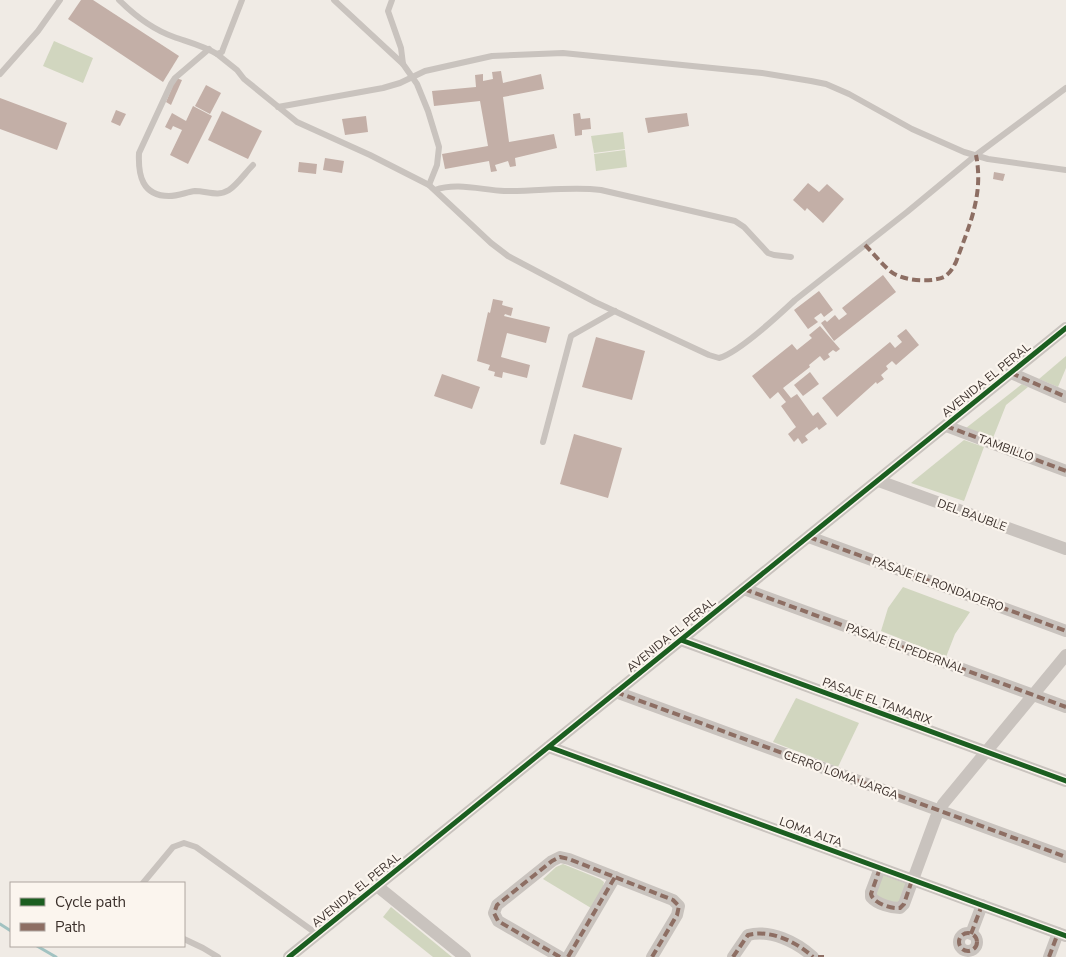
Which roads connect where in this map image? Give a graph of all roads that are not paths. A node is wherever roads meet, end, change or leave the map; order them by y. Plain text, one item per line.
1 (60, 0) edge
2 (119, 0) edge
3 (242, 0) edge
4 (334, 0) edge
5 (392, 0) edge
6 (209, 49) junction
7 (217, 54) junction
8 (403, 64) junction
9 (0, 74) edge
10 (412, 76) junction
11 (1066, 88) edge
12 (278, 107) junction
13 (976, 155) junction
14 (252, 165) dead end
15 (1066, 170) edge
16 (429, 185) junction
17 (435, 190) junction
18 (791, 257) dead end
19 (615, 311) junction
20 (1066, 328) edge
21 (1011, 374) junction
22 (1066, 396) edge
23 (946, 426) junction
24 (543, 442) dead end
25 (1066, 470) edge
26 (878, 481) junction
27 (809, 537) junction
28 (1066, 550) edge
29 (744, 589) junction
30 (1066, 631) edge
31 (681, 640) junction
32 (1066, 655) edge
33 (616, 692) junction
34 (1033, 695) junction
35 (1066, 707) edge
36 (549, 747) junction
37 (986, 752) junction
38 (1066, 781) edge
39 (939, 811) junction
40 (1066, 857) edge
41 (880, 868) junction
42 (615, 877) junction
43 (912, 880) junction
44 (144, 882) edge
45 (377, 886) junction
46 (982, 905) junction
47 (317, 934) junction
48 (971, 934) dead end
49 (1062, 934) edge
50 (185, 939) edge
51 (218, 957) edge
52 (289, 957) edge
53 (465, 957) edge
54 (560, 957) edge
55 (568, 957) edge
56 (652, 957) edge
57 (733, 957) edge
58 (812, 957) edge
59 (818, 957) edge
60 (824, 957) edge
61 (1049, 957) edge

1 - 9 lane
2 - 6 lane
3 - 7 lane
4 - 8 lane
5 - 8 lane
6 - 7 lane
6 - 14 lane
7 - 12 lane
8 - 10 lane
10 - 12 lane
10 - 13 lane
10 - 16 lane
11 - 13 lane
12 - 16 lane
13 - 15 lane
13 - 19 lane
16 - 17 lane
17 - 18 lane
17 - 19 lane
19 - 24 lane
20 - 21 street, AVENIDA EL PERAL
21 - 22 street
21 - 23 street, AVENIDA EL PERAL
23 - 25 street, TAMBILLO
23 - 26 street, AVENIDA EL PERAL
26 - 27 street, AVENIDA EL PERAL
26 - 28 street, DEL BAUBLE
27 - 29 street, AVENIDA EL PERAL
27 - 30 street, PASAJE EL RONDADERO
29 - 31 street, AVENIDA EL PERAL
29 - 34 street, PASAJE EL PEDERNAL
31 - 33 street, AVENIDA EL PERAL
31 - 37 street, PASAJE EL TAMARIX
32 - 34 street
33 - 36 street, AVENIDA EL PERAL
33 - 39 street, CERRO LOMA LARGA
34 - 35 street, PASAJE EL PEDERNAL
34 - 37 street
36 - 41 street, LOMA ALTA
36 - 45 street, AVENIDA EL PERAL
37 - 38 street, PASAJE EL TAMARIX
37 - 39 street
39 - 40 street, CERRO LOMA LARGA
39 - 43 street
41 - 43 street, LOMA ALTA
41 - 43 street
42 - 54 street
42 - 55 street
42 - 56 street
43 - 46 street, LOMA ALTA
44 - 47 lane
45 - 47 street, AVENIDA EL PERAL
45 - 53 street
46 - 48 street
46 - 49 street, LOMA ALTA
47 - 52 street, AVENIDA EL PERAL
49 - 61 street
50 - 51 lane
57 - 58 street
59 - 60 street

